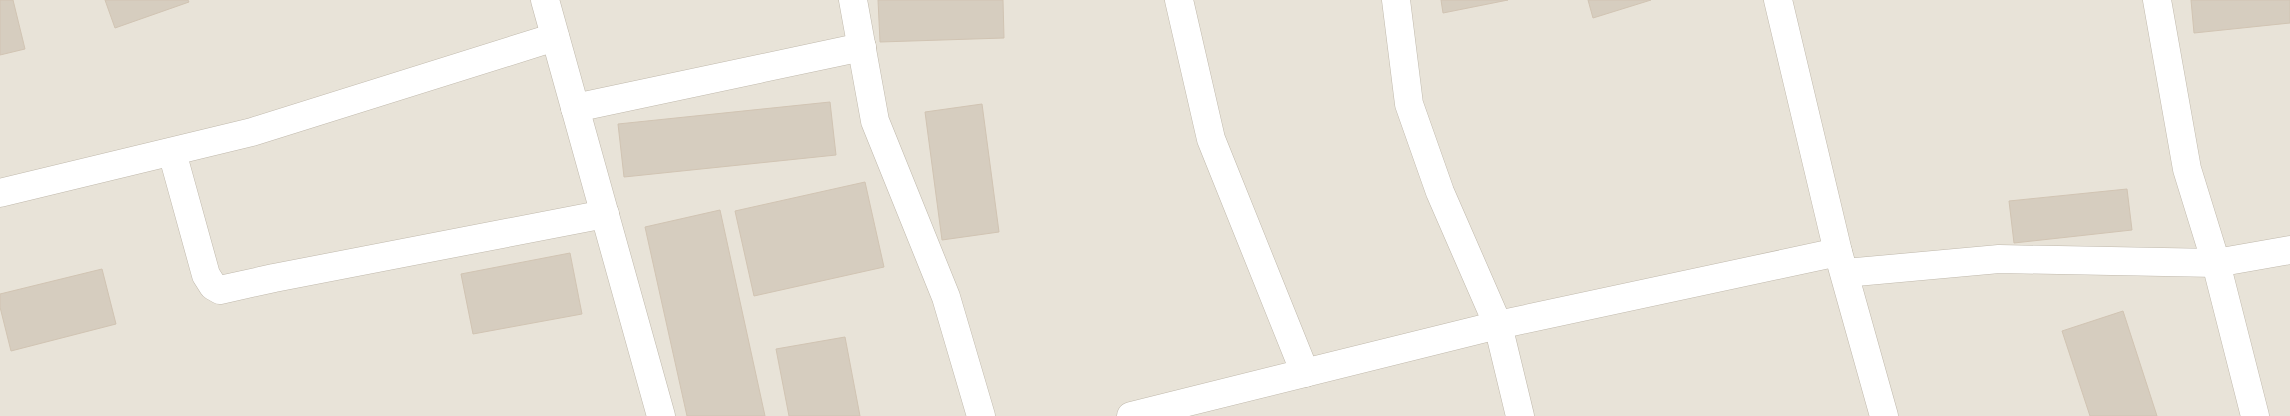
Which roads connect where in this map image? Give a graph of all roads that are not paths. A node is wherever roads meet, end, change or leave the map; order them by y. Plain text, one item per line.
1 (545, 0) edge
2 (853, 0) edge
3 (1179, 0) edge
4 (1396, 0) edge
5 (1778, 0) edge
6 (2157, 0) edge
7 (555, 37) junction
8 (862, 47) junction
9 (575, 108) junction
10 (172, 152) junction
11 (0, 193) edge
12 (604, 214) junction
13 (2290, 250) edge
14 (1842, 262) junction
15 (2216, 262) junction
16 (1498, 325) junction
17 (1305, 373) junction
18 (1202, 408) edge
19 (661, 416) edge
20 (981, 416) edge
21 (1131, 416) edge
22 (1520, 416) edge
23 (1884, 416) edge
24 (2255, 416) edge

1 - 7 street
2 - 8 street
3 - 17 street
4 - 16 street
5 - 14 street
6 - 15 street
7 - 9 street
7 - 10 street
8 - 9 street
8 - 20 street
9 - 12 street
10 - 11 street
10 - 12 street
12 - 19 street
13 - 15 street
14 - 15 street
14 - 16 street
14 - 23 street
15 - 24 street
16 - 17 street
16 - 22 street
17 - 18 street
18 - 21 street

